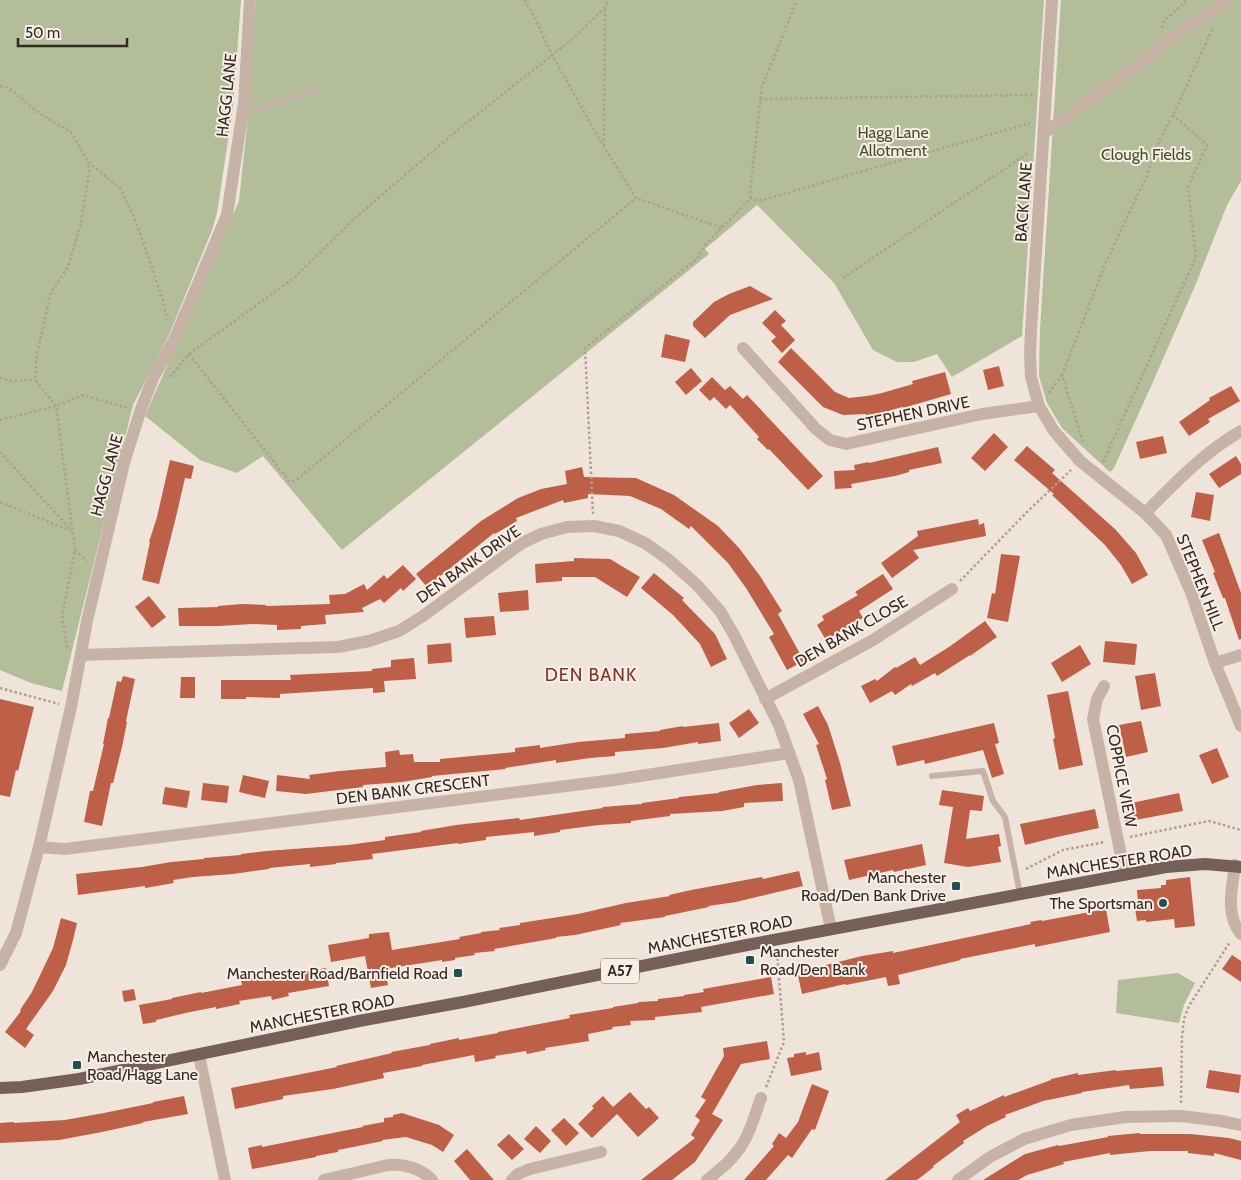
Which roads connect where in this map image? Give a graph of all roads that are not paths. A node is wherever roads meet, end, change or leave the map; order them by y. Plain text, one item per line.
1 (250, 0) edge
2 (1052, 0) edge
3 (1226, 2) edge
4 (313, 90) dead end
5 (242, 114) junction
6 (1044, 138) junction
7 (743, 348) dead end
8 (1040, 406) junction
9 (1241, 431) edge
10 (1145, 513) junction
11 (952, 589) road end
12 (82, 652) junction
13 (1241, 655) edge
14 (1216, 663) junction
15 (1104, 686) dead end
16 (765, 699) junction
17 (1241, 726) edge
18 (789, 753) junction
19 (932, 776) dead end
20 (39, 847) junction
21 (1238, 866) edge
22 (1125, 875) junction
23 (1020, 894) junction
24 (831, 929) junction
25 (1239, 932) edge
26 (0, 965) edge
27 (199, 1055) junction
28 (0, 1088) edge
29 (761, 1098) road end
30 (1241, 1125) edge
31 (602, 1152) dead end
32 (225, 1180) edge
33 (324, 1180) edge
34 (432, 1180) edge
35 (512, 1180) edge
36 (707, 1180) edge
37 (958, 1180) edge

1 - 5 street, HAGG LANE
2 - 6 street, BACK LANE
3 - 6 street
4 - 5 lane
5 - 12 street, HAGG LANE
6 - 8 street, BACK LANE
7 - 8 street, STEPHEN DRIVE
8 - 10 street, STEPHEN HILL
9 - 10 street
10 - 14 street, STEPHEN HILL
11 - 16 street, DEN BANK CLOSE
12 - 16 street, DEN BANK DRIVE
12 - 20 street, HAGG LANE
13 - 14 street
14 - 17 street, STEPHEN HILL
15 - 22 street, COPPICE VIEW
16 - 18 street, DEN BANK DRIVE
18 - 20 street, DEN BANK CRESCENT
18 - 24 street, DEN BANK DRIVE
19 - 23 lane
20 - 26 street, HAGG LANE
21 - 22 main road, MANCHESTER ROAD / A57
21 - 25 street
22 - 23 main road, MANCHESTER ROAD / A57
23 - 24 main road, MANCHESTER ROAD / A57
24 - 27 main road, MANCHESTER ROAD / A57
27 - 28 main road, MANCHESTER ROAD / A57
27 - 32 street
29 - 36 street
30 - 37 street
31 - 35 street
33 - 34 street

